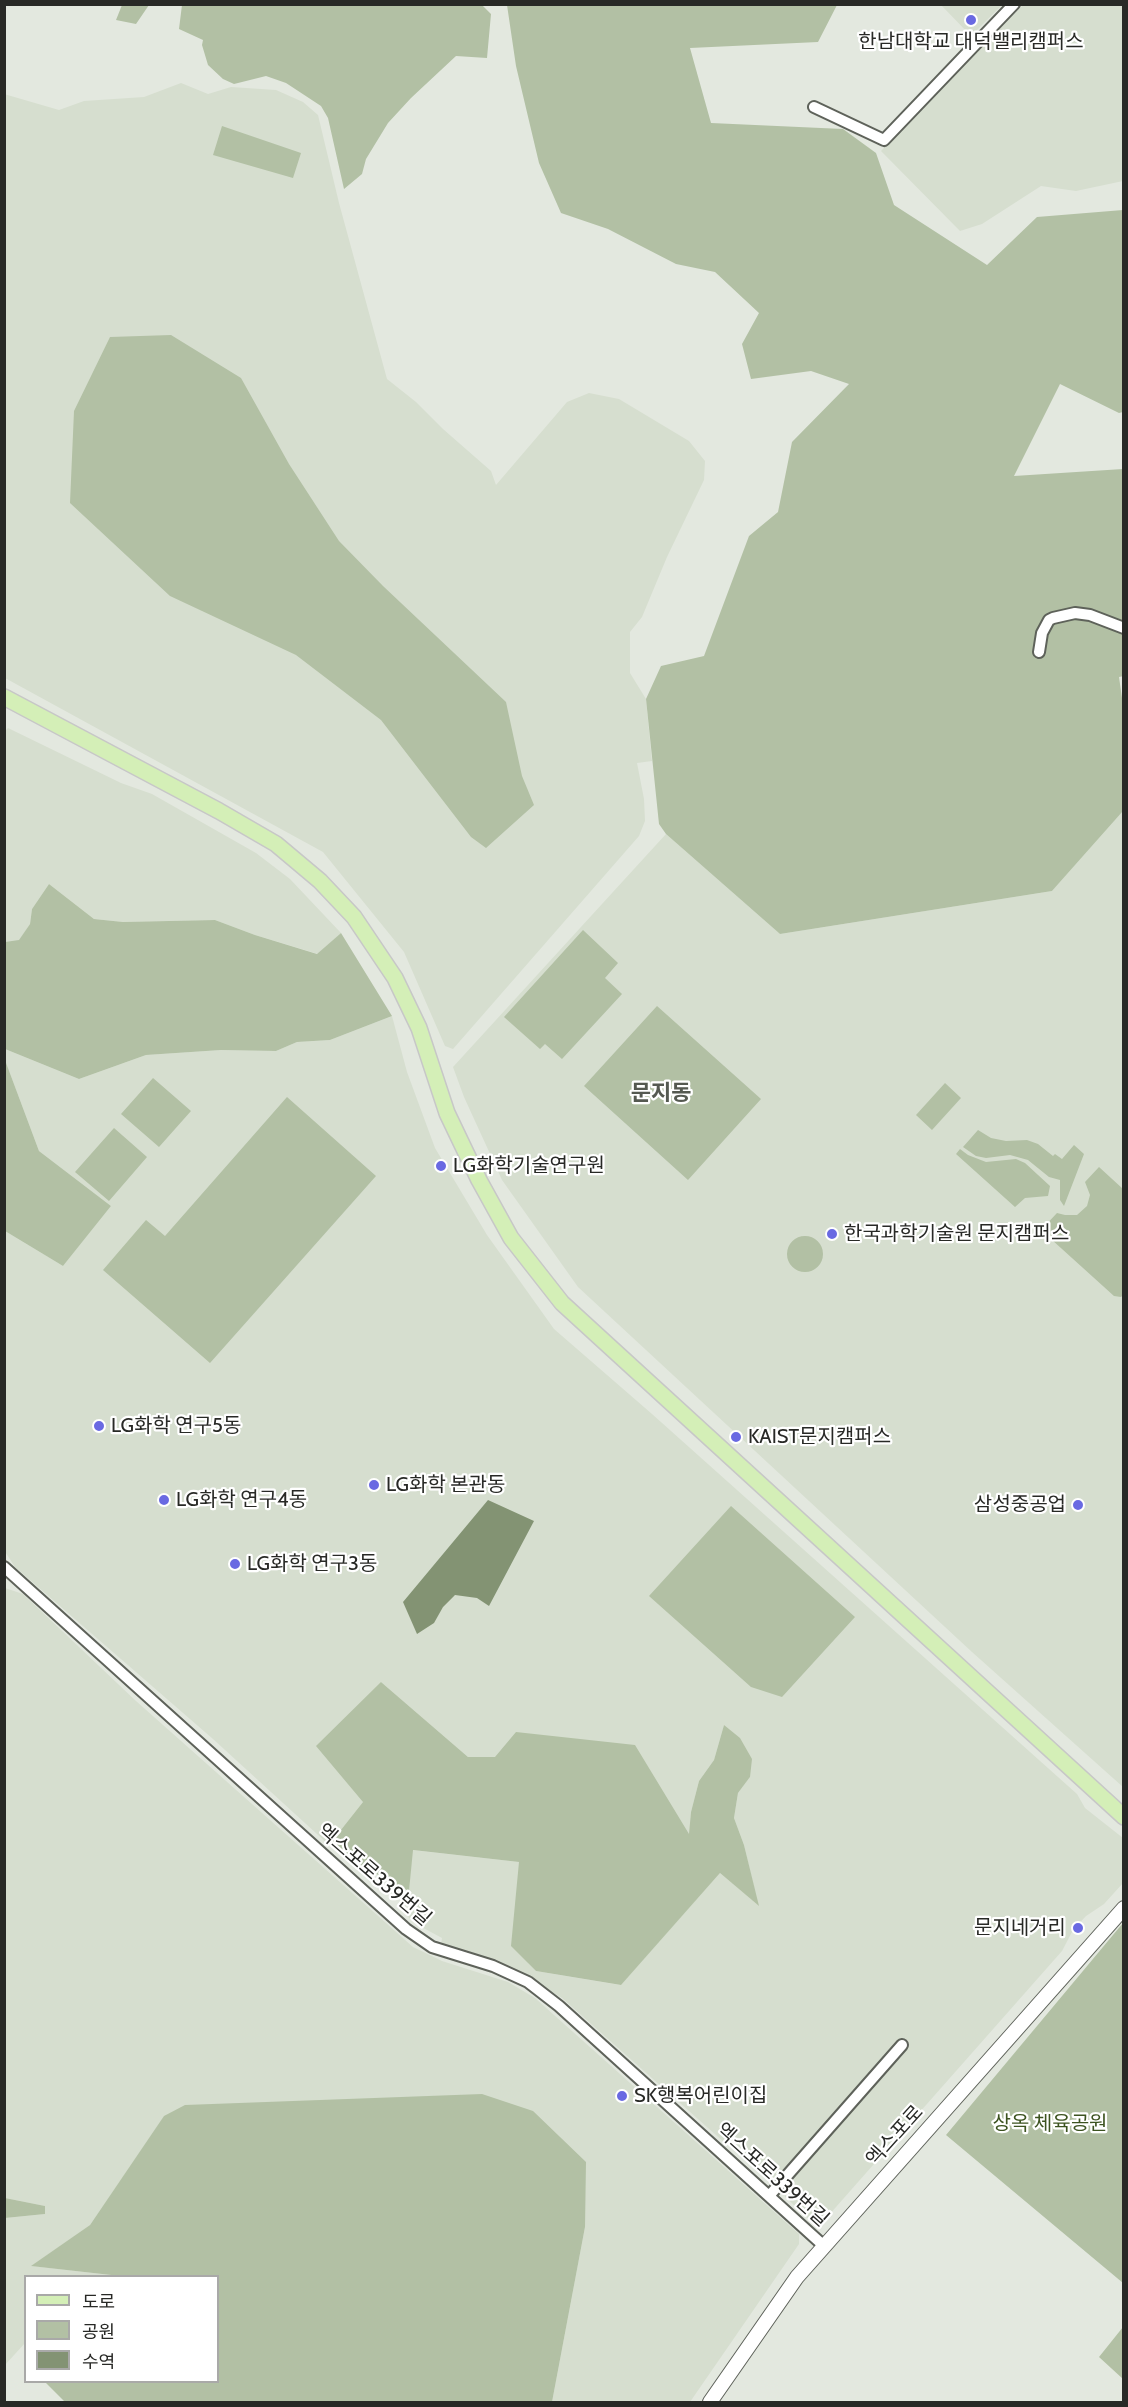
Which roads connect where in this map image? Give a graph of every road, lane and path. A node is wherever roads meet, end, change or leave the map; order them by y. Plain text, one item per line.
1 (1014, 4) edge
2 (814, 107) dead end
3 (1124, 628) edge
4 (1039, 652) dead end
5 (4, 697) edge
6 (4, 1567) edge
7 (1124, 1817) edge
8 (1124, 1908) edge
9 (902, 2045) dead end
10 (769, 2196) junction
11 (824, 2246) junction
12 (710, 2403) edge

1 - 2 street
3 - 4 street
5 - 7 main road
6 - 10 street, 엑스포로339번길
8 - 11 main road, 엑스포로
9 - 10 street
10 - 11 street, 엑스포로339번길
11 - 12 main road, 엑스포로

